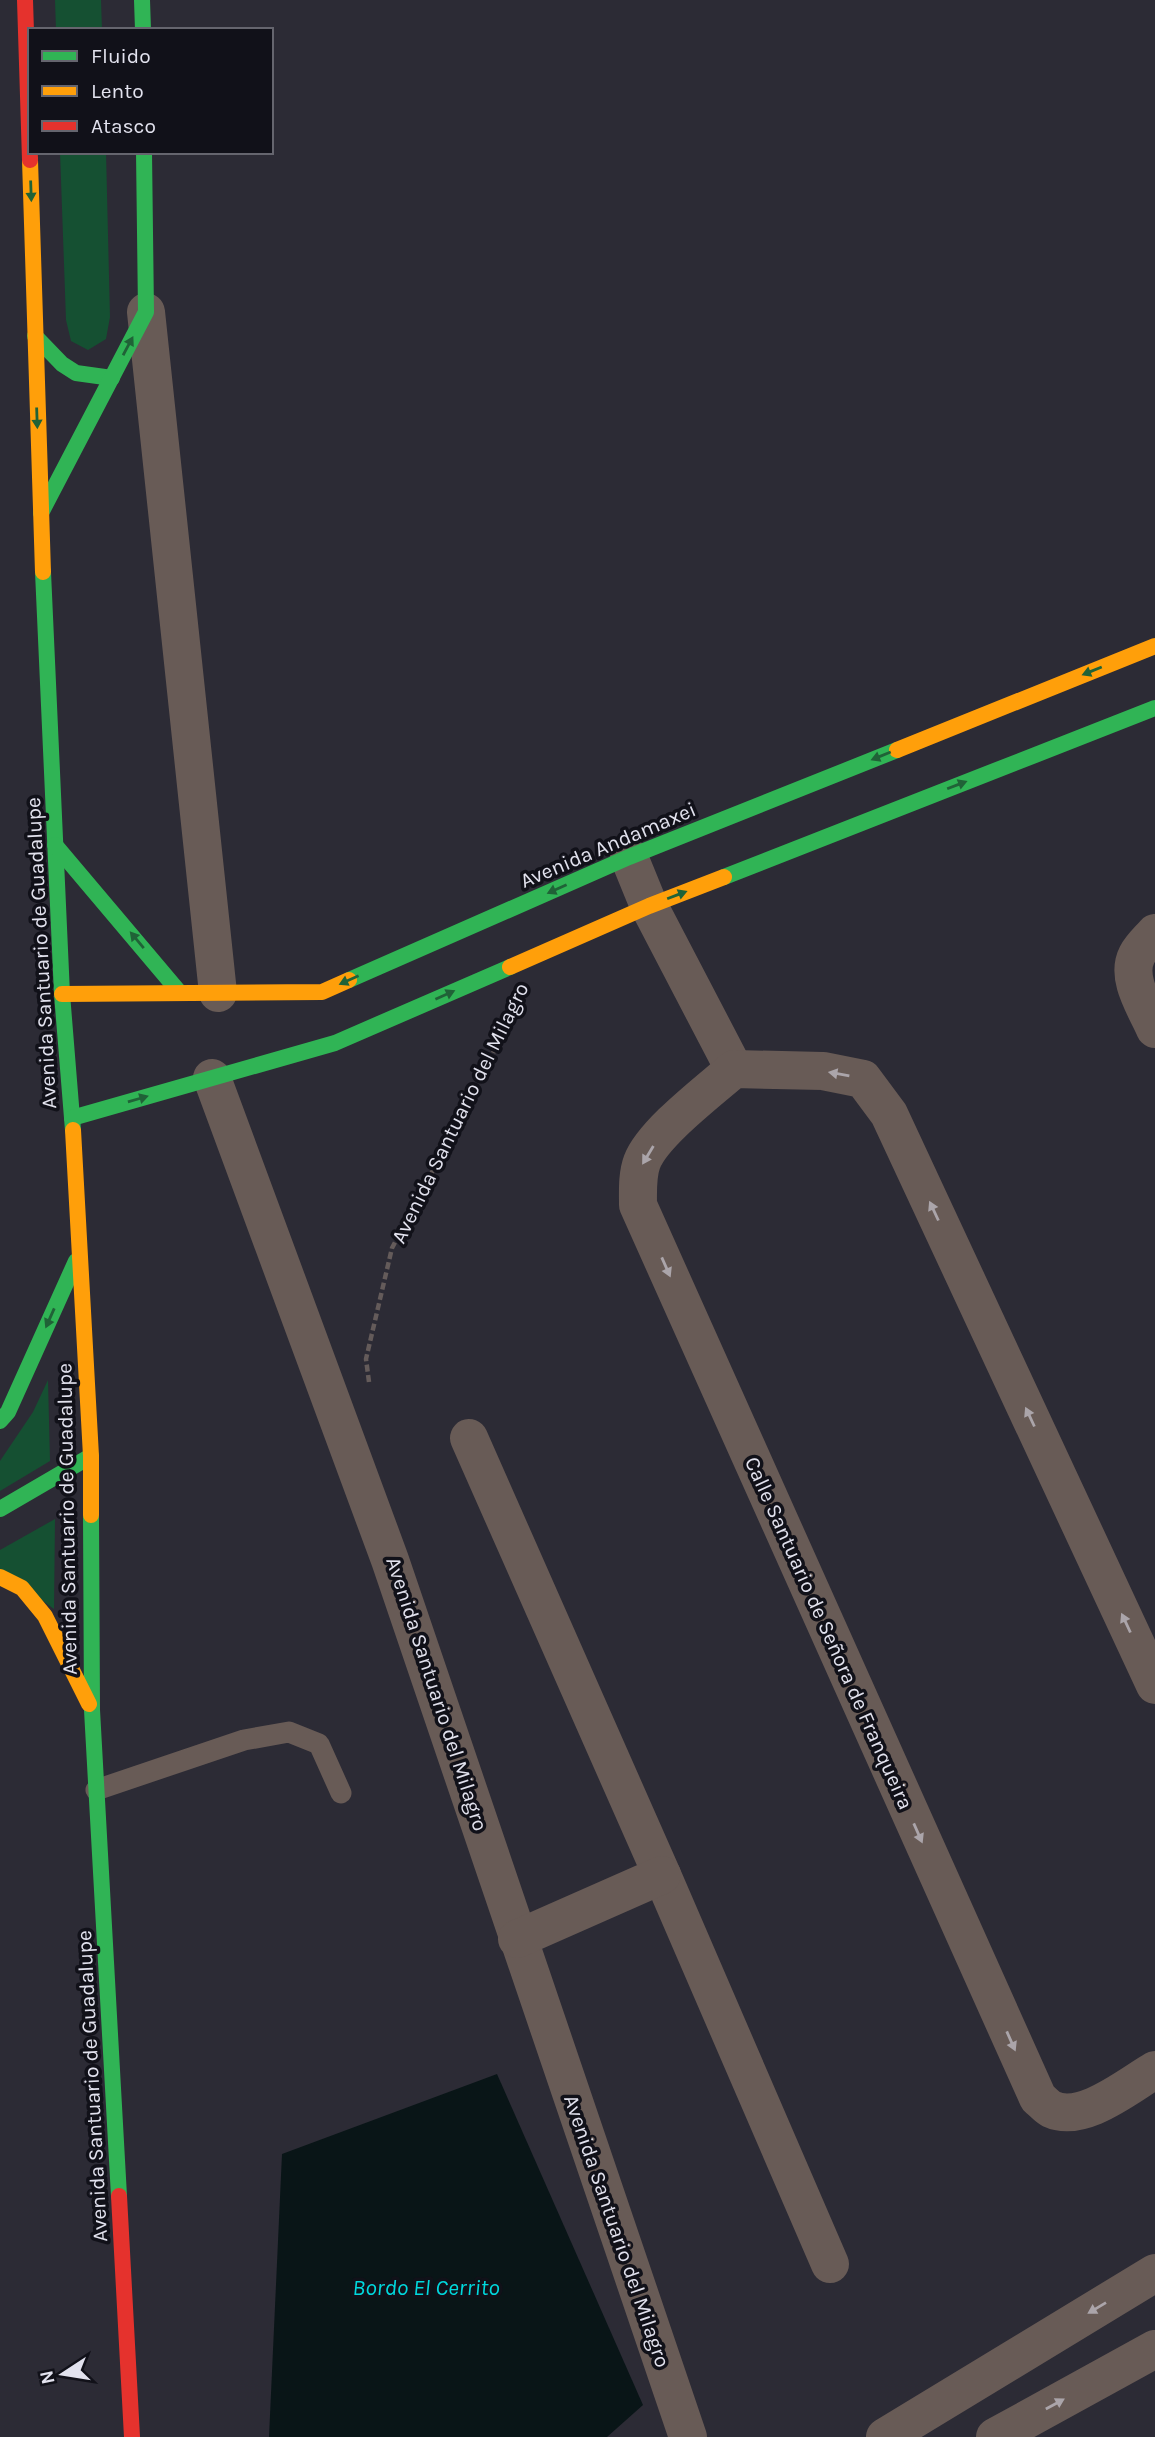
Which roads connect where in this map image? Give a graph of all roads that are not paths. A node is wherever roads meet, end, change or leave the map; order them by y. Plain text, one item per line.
1 (26, 0) edge
2 (142, 0) edge
3 (143, 28) edge
4 (28, 75) edge
5 (30, 154) edge
6 (144, 154) edge
7 (146, 313) junction
8 (35, 336) junction
9 (112, 378) junction
10 (40, 515) junction
11 (1153, 652) edge
12 (1155, 708) edge
13 (55, 845) junction
14 (629, 857) junction
15 (649, 906) junction
16 (1155, 933) edge
17 (180, 993) junction
18 (218, 993) junction
19 (62, 994) junction
20 (1155, 1029) edge
21 (734, 1069) junction
22 (212, 1079) junction
23 (72, 1118) junction
24 (78, 1255) junction
25 (0, 1421) edge
26 (469, 1438) dead end
27 (91, 1456) junction
28 (0, 1509) edge
29 (0, 1577) edge
30 (1155, 1685) edge
31 (92, 1710) junction
32 (96, 1790) junction
33 (341, 1793) dead end
34 (663, 1875) junction
35 (517, 1939) junction
36 (1155, 2070) edge
37 (830, 2264) dead end
38 (1155, 2273) edge
39 (1155, 2349) edge
40 (132, 2437) edge
41 (688, 2437) edge
42 (884, 2437) edge
43 (995, 2437) edge

1 -> 4 street, Avenida Santuario de Guadalupe
2 - 3 street
5 -> 8 street, Avenida Santuario de Guadalupe
6 - 7 street
9 -> 7 street
7 - 18 street
8 - 9 street
8 -> 10 street, Avenida Santuario de Guadalupe
9 - 10 street
10 - 13 street, Avenida Santuario de Guadalupe
11 -> 14 street, Avenida Andamaxei
15 -> 12 street
17 -> 13 street
13 - 19 street, Avenida Santuario de Guadalupe
14 - 15 street
14 -> 18 street, Avenida Andamaxei
15 - 21 street
22 -> 15 street
16 - 20 street
17 - 18 street, Avenida Andamaxei
17 - 19 street, Avenida Andamaxei
19 - 23 street, Avenida Santuario de Guadalupe
30 -> 21 street
21 -> 36 street, Calle Santuario de Señora de Franqueira
23 -> 22 street
22 - 35 street, Avenida Santuario del Milagro
23 - 24 street, Avenida Santuario de Guadalupe
24 -> 25 street
24 - 27 street, Avenida Santuario de Guadalupe
26 - 34 street
27 - 28 street
27 - 31 street, Avenida Santuario de Guadalupe
29 - 31 street
31 - 32 street, Avenida Santuario de Guadalupe
32 - 33 lane
32 - 40 street, Avenida Santuario de Guadalupe
34 - 35 street
34 - 37 street
35 - 41 street, Avenida Santuario del Milagro
38 -> 42 street
43 -> 39 street

